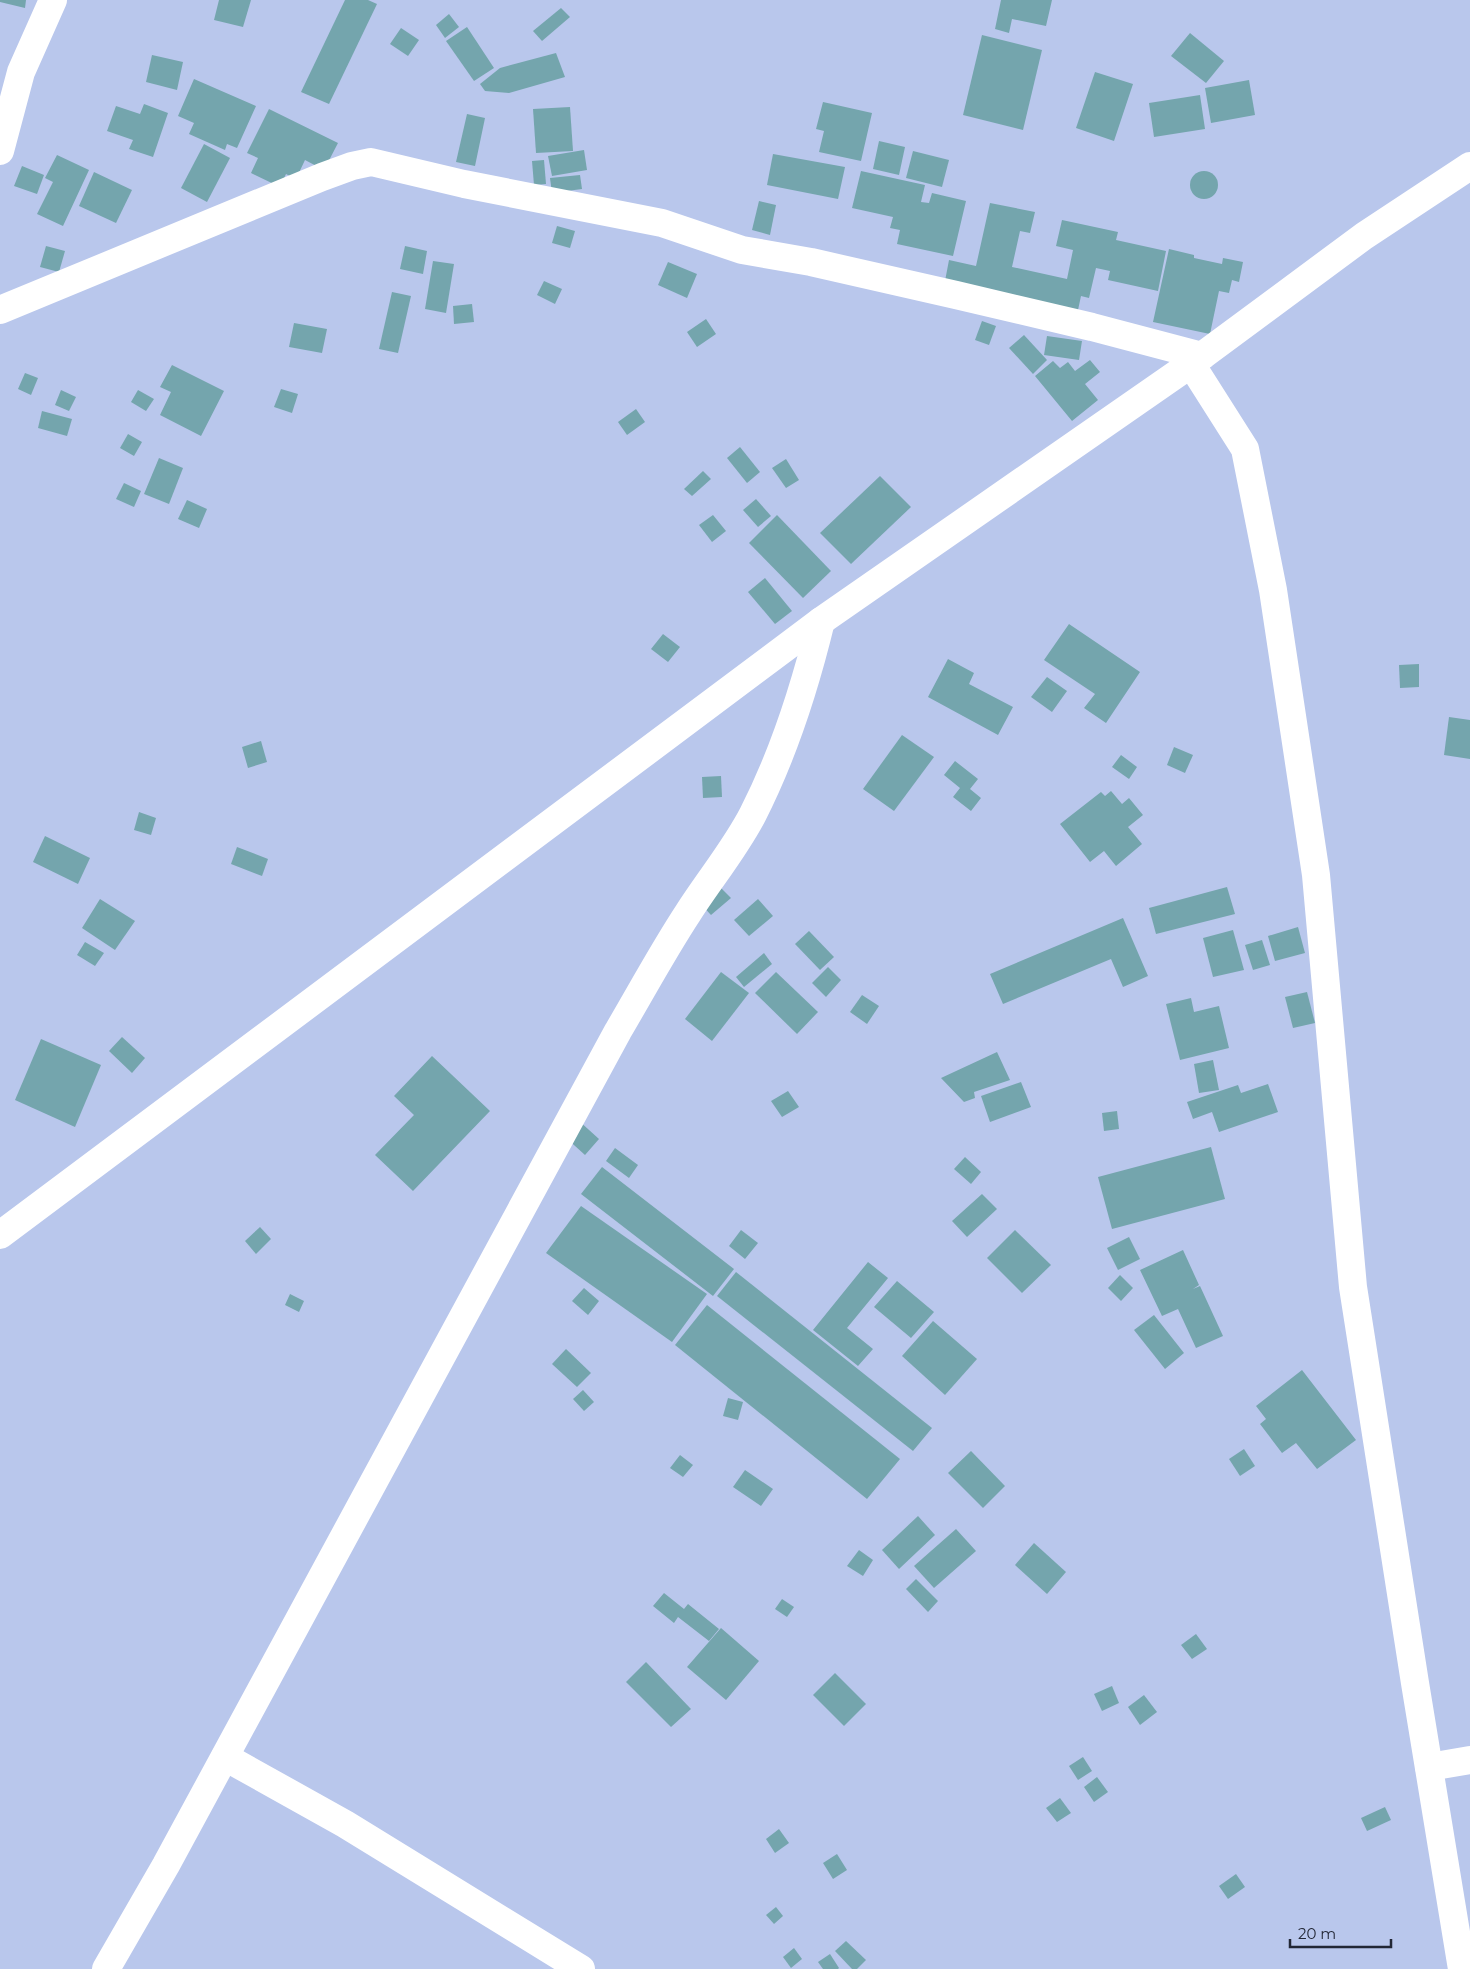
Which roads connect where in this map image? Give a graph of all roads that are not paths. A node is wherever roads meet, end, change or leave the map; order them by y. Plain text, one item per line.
1 (53, 0) edge
2 (0, 151) edge
3 (1470, 166) edge
4 (0, 310) edge
5 (1196, 360) junction
6 (821, 621) junction
7 (0, 1235) edge
8 (225, 1757) junction
9 (1470, 1760) edge
10 (1429, 1767) junction
11 (106, 1969) edge
12 (581, 1969) edge
13 (1462, 1969) edge

1 - 2 street
3 - 5 street
4 - 5 street
5 - 6 street
5 - 10 street
6 - 7 street
6 - 8 street
8 - 11 street
8 - 12 street
9 - 10 street
10 - 13 street

